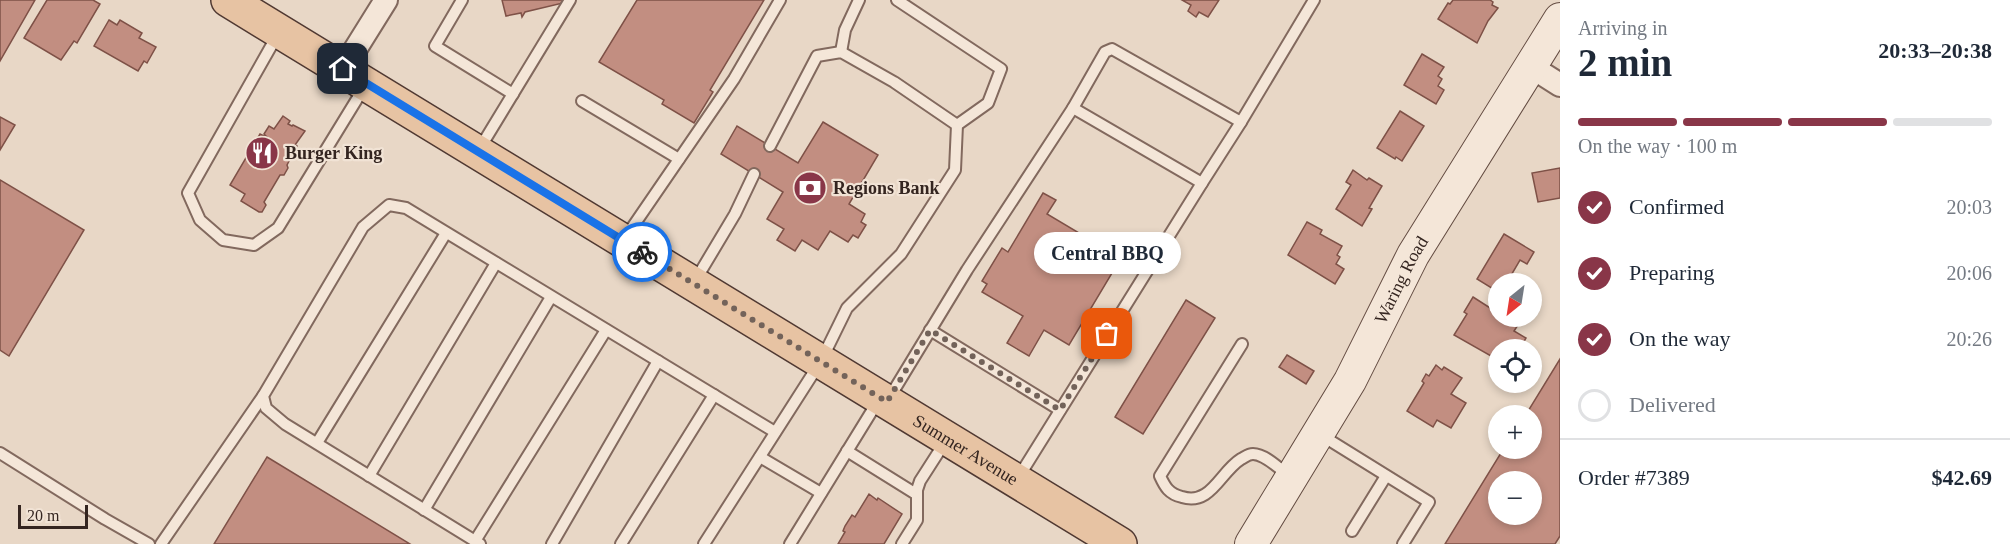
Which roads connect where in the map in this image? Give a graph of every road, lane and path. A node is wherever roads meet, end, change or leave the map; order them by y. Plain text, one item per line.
1 (228, 0) edge
2 (386, 0) edge
3 (462, 0) edge
4 (570, 0) edge
5 (780, 0) edge
6 (860, 0) edge
7 (897, 0) edge
8 (1314, 0) edge
9 (1560, 19) edge
10 (279, 31) junction
11 (841, 52) junction
12 (1530, 66) junction
13 (355, 77) junction
14 (1560, 85) edge
15 (513, 94) junction
16 (582, 101) dead end
17 (1073, 108) junction
18 (1241, 122) junction
19 (957, 125) junction
20 (770, 146) dead end
21 (477, 152) junction
22 (680, 159) junction
23 (754, 174) dead end
24 (1202, 183) junction
25 (446, 233) junction
26 (624, 241) junction
27 (496, 263) junction
28 (694, 284) junction
29 (551, 297) junction
30 (606, 330) junction
31 (930, 330) junction
32 (1242, 344) dead end
33 (658, 361) junction
34 (821, 361) junction
35 (714, 395) junction
36 (263, 396) junction
37 (884, 400) junction
38 (1060, 410) junction
39 (775, 432) junction
40 (1318, 433) junction
41 (947, 438) junction
42 (317, 444) junction
43 (847, 451) junction
44 (0, 453) edge
45 (760, 457) junction
46 (369, 476) junction
47 (1386, 476) junction
48 (1292, 477) junction
49 (1016, 480) junction
50 (821, 493) junction
51 (916, 494) junction
52 (424, 510) junction
53 (1352, 531) dead end
54 (477, 543) edge
55 (149, 544) edge
56 (161, 544) edge
57 (552, 544) edge
58 (621, 544) edge
59 (704, 544) edge
60 (790, 544) edge
61 (902, 544) edge
62 (1120, 544) edge
63 (1251, 544) edge
64 (1403, 544) edge

1 - 10 main road, Summer Avenue
2 - 13 street
3 - 15 lane
4 - 15 lane
5 - 22 lane
6 - 11 lane
7 - 19 lane
8 - 18 lane
9 - 12 main road, Waring Road
10 - 13 main road, Summer Avenue
10 - 13 lane
11 - 19 lane
11 - 20 lane
12 - 14 street
12 - 40 main road, Waring Road
13 - 21 main road, Summer Avenue
15 - 21 lane
16 - 22 lane
17 - 18 lane
17 - 24 lane
17 - 31 lane
18 - 24 lane
19 - 34 lane
21 - 26 main road, Summer Avenue
22 - 26 lane
23 - 28 lane
24 - 38 lane
25 - 27 lane
25 - 36 lane
25 - 42 lane
26 - 28 main road, Summer Avenue
27 - 29 lane
27 - 46 lane
28 - 34 main road, Summer Avenue
29 - 30 lane
29 - 52 lane
30 - 33 lane
30 - 54 lane
31 - 37 lane
31 - 38 lane
32 - 48 lane
33 - 35 lane
33 - 57 lane
34 - 37 main road, Summer Avenue
34 - 39 lane
35 - 39 lane
35 - 58 lane
36 - 42 lane
36 - 56 lane
37 - 41 main road, Summer Avenue
37 - 43 lane
38 - 49 lane
39 - 45 lane
40 - 47 lane
40 - 48 main road, Waring Road
41 - 49 main road, Summer Avenue
41 - 51 lane
42 - 46 lane
43 - 50 lane
43 - 51 lane
44 - 55 lane
45 - 50 lane
45 - 59 lane
46 - 52 lane
47 - 53 lane
47 - 64 lane
48 - 63 main road, Waring Road
49 - 62 main road, Summer Avenue
50 - 60 lane
51 - 61 lane
52 - 54 lane

